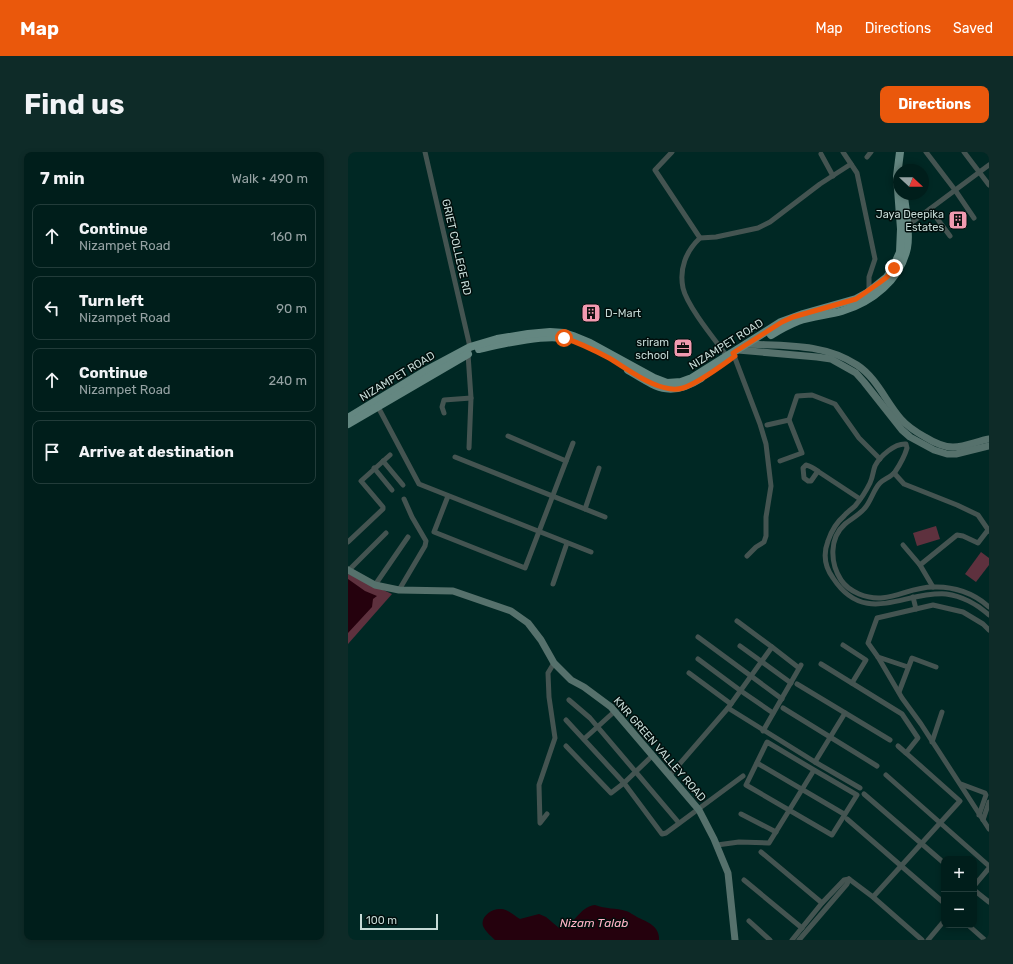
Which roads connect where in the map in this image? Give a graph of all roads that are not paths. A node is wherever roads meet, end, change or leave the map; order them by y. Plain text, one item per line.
1 (425, 152) edge
2 (672, 152) edge
3 (843, 152) edge
4 (872, 152) edge
5 (900, 152) edge
6 (905, 152) edge
7 (926, 152) edge
8 (964, 152) edge
9 (821, 154) dead end
10 (867, 157) dead end
11 (851, 164) junction
12 (903, 164) edge
13 (989, 165) edge
14 (980, 172) junction
15 (833, 176) junction
16 (989, 185) edge
17 (955, 190) junction
18 (904, 200) edge
19 (930, 209) junction
20 (974, 218) dead end
21 (907, 226) junction
22 (950, 236) dead end
23 (700, 238) junction
24 (869, 291) junction
25 (770, 345) junction
26 (469, 350) junction
27 (740, 351) junction
28 (766, 353) junction
29 (471, 398) junction
30 (376, 404) junction
31 (444, 413) dead end
32 (348, 418) edge
33 (789, 420) junction
34 (348, 424) edge
35 (767, 425) dead end
36 (912, 434) junction
37 (508, 436) dead end
38 (989, 440) edge
39 (573, 443) dead end
40 (906, 444) junction
41 (989, 446) edge
42 (469, 448) dead end
43 (390, 455) dead end
44 (455, 457) dead end
45 (880, 459) junction
46 (383, 461) junction
47 (566, 461) junction
48 (780, 461) dead end
49 (374, 468) junction
50 (599, 468) dead end
51 (818, 471) dead end
52 (894, 472) junction
53 (872, 480) junction
54 (879, 484) junction
55 (403, 485) dead end
56 (392, 490) dead end
57 (448, 496) junction
58 (553, 496) junction
59 (404, 499) dead end
60 (860, 499) junction
61 (585, 509) junction
62 (605, 517) dead end
63 (989, 530) edge
64 (539, 532) junction
65 (386, 533) dead end
66 (408, 537) dead end
67 (348, 542) edge
68 (567, 543) junction
69 (903, 545) dead end
70 (591, 552) dead end
71 (747, 556) dead end
72 (920, 565) junction
73 (348, 570) edge
74 (553, 584) dead end
75 (375, 585) junction
76 (933, 586) junction
77 (940, 587) junction
78 (399, 590) junction
79 (940, 594) junction
80 (913, 597) junction
81 (903, 600) junction
82 (989, 607) edge
83 (916, 609) junction
84 (906, 611) junction
85 (989, 615) edge
86 (737, 621) dead end
87 (989, 630) edge
88 (698, 637) dead end
89 (843, 645) dead end
90 (740, 646) dead end
91 (772, 647) junction
92 (878, 657) junction
93 (698, 659) dead end
94 (554, 663) junction
95 (762, 663) junction
96 (820, 664) dead end
97 (908, 667) junction
98 (936, 667) dead end
99 (689, 673) dead end
100 (751, 677) junction
101 (791, 683) junction
102 (852, 683) junction
103 (798, 684) dead end
104 (741, 692) junction
105 (899, 692) junction
106 (782, 699) junction
107 (569, 700) dead end
108 (730, 706) junction
109 (783, 708) dead end
110 (614, 711) junction
111 (942, 712) dead end
112 (773, 713) junction
113 (845, 713) junction
114 (566, 720) dead end
115 (597, 726) junction
116 (763, 731) junction
117 (830, 738) junction
118 (584, 739) junction
119 (890, 740) dead end
120 (932, 742) junction
121 (566, 746) dead end
122 (898, 746) dead end
123 (906, 753) junction
124 (652, 756) junction
125 (815, 762) junction
126 (757, 763) junction
127 (877, 766) dead end
128 (814, 770) junction
129 (636, 772) junction
130 (670, 775) junction
131 (886, 775) dead end
132 (743, 776) dead end
133 (624, 783) junction
134 (960, 784) junction
135 (860, 788) dead end
136 (802, 790) junction
137 (864, 794) dead end
138 (989, 802) edge
139 (699, 810) junction
140 (789, 810) junction
141 (547, 814) dead end
142 (741, 814) dead end
143 (979, 815) junction
144 (846, 816) junction
145 (983, 820) junction
146 (679, 823) junction
147 (940, 823) junction
148 (989, 830) edge
149 (776, 832) junction
150 (922, 843) junction
151 (717, 845) junction
152 (762, 852) dead end
153 (941, 860) edge
154 (902, 865) junction
155 (989, 867) edge
156 (849, 879) junction
157 (744, 880) dead end
158 (977, 882) edge
159 (976, 892) edge
160 (873, 897) junction
161 (941, 900) edge
162 (989, 902) edge
163 (822, 903) junction
164 (749, 921) dead end
165 (941, 925) edge
166 (802, 928) junction
167 (971, 928) edge
168 (735, 940) edge
169 (770, 940) edge
170 (792, 940) edge
171 (799, 940) edge
172 (922, 940) edge
173 (928, 940) edge
174 (985, 940) edge

1 - 26 street, GRIET COLLEGE RD
2 - 23 street
3 - 11 street
4 - 10 street
5 - 24 main road, NIZAMPET ROAD
6 - 12 main road
7 - 17 street
8 - 14 street
9 - 15 street
11 - 15 street
11 - 24 street
13 - 14 street
14 - 16 street
14 - 17 street
15 - 23 street
17 - 19 street
17 - 20 street
18 - 21 main road, NIZAMPET ROAD
19 - 21 street
19 - 22 street
21 - 27 main road, NIZAMPET ROAD
23 - 27 street
24 - 27 main road, NIZAMPET ROAD
25 - 27 street
25 - 28 street
25 - 36 street
26 - 27 main road, NIZAMPET ROAD
26 - 29 street, GRIET COLLEGE RD
26 - 30 main road, NIZAMPET ROAD
27 - 28 street
27 - 71 street
28 - 36 street
29 - 31 street
29 - 42 street, GRIET COLLEGE RD
30 - 32 main road, NIZAMPET ROAD
30 - 34 main road, NIZAMPET ROAD
30 - 57 street
33 - 35 street
33 - 45 street
33 - 48 street
36 - 38 street
36 - 40 street
36 - 41 street
37 - 47 street
39 - 47 street
40 - 45 street
40 - 52 street
43 - 46 street
44 - 58 street
45 - 53 street
46 - 49 street
46 - 55 street
47 - 58 street
49 - 56 street
49 - 67 street
50 - 61 street
51 - 60 street
52 - 54 street
52 - 63 street
53 - 54 street
53 - 60 street
54 - 76 street
57 - 64 street
57 - 64 street
58 - 61 street
58 - 64 street
59 - 78 street
60 - 81 street
61 - 62 street
63 - 72 street
64 - 68 street
65 - 73 street
66 - 75 street
68 - 70 street
68 - 74 street
69 - 72 street
72 - 76 street
73 - 75 street, KNR GREEN VALLEY ROAD
75 - 78 street, KNR GREEN VALLEY ROAD
76 - 77 street
77 - 79 street
77 - 82 street
78 - 94 street, KNR GREEN VALLEY ROAD
79 - 80 street
79 - 85 street
80 - 81 street
80 - 83 street
81 - 84 street
83 - 84 street
83 - 87 street
84 - 92 street
86 - 91 street
88 - 100 street
89 - 102 street
90 - 95 street
91 - 95 street
91 - 101 street
92 - 97 street
92 - 105 street
93 - 104 street
94 - 110 street, KNR GREEN VALLEY ROAD
94 - 141 street
95 - 100 street
95 - 101 street
96 - 102 street
97 - 98 street
97 - 105 street
99 - 108 street
100 - 104 street
100 - 106 street
101 - 106 street
102 - 123 street
103 - 113 street
104 - 108 street
104 - 112 street
105 - 120 street
106 - 112 street
107 - 115 street
108 - 116 street
108 - 130 street
109 - 117 street
110 - 115 street
110 - 124 street, KNR GREEN VALLEY ROAD
111 - 120 street
112 - 116 street
113 - 117 street
113 - 119 street
114 - 118 street
115 - 118 street
115 - 129 street
116 - 125 street
117 - 125 street
117 - 127 street
118 - 133 street
120 - 134 street
121 - 133 street
122 - 123 street
123 - 147 street
124 - 129 street
124 - 130 street, KNR GREEN VALLEY ROAD
125 - 135 street
126 - 128 street
126 - 136 street
126 - 140 street
128 - 136 street
128 - 144 street
129 - 133 street
129 - 146 street
130 - 139 street, KNR GREEN VALLEY ROAD
131 - 147 street
132 - 139 street
133 - 146 street
134 - 143 street
134 - 143 street
136 - 140 street
136 - 144 street
137 - 150 street
138 - 145 street
139 - 146 street
139 - 151 street, KNR GREEN VALLEY ROAD
140 - 144 street
140 - 149 street
142 - 149 street
143 - 145 street
144 - 154 street
145 - 148 street
147 - 150 street
147 - 155 street
149 - 151 street
150 - 153 street
150 - 154 street
151 - 168 street, KNR GREEN VALLEY ROAD
152 - 163 street
154 - 160 street
154 - 161 street
155 - 158 street
156 - 160 street
156 - 163 street
156 - 171 street
157 - 166 street
159 - 162 street
160 - 172 street
163 - 166 street
164 - 169 street
165 - 173 street
166 - 170 street
167 - 174 street

